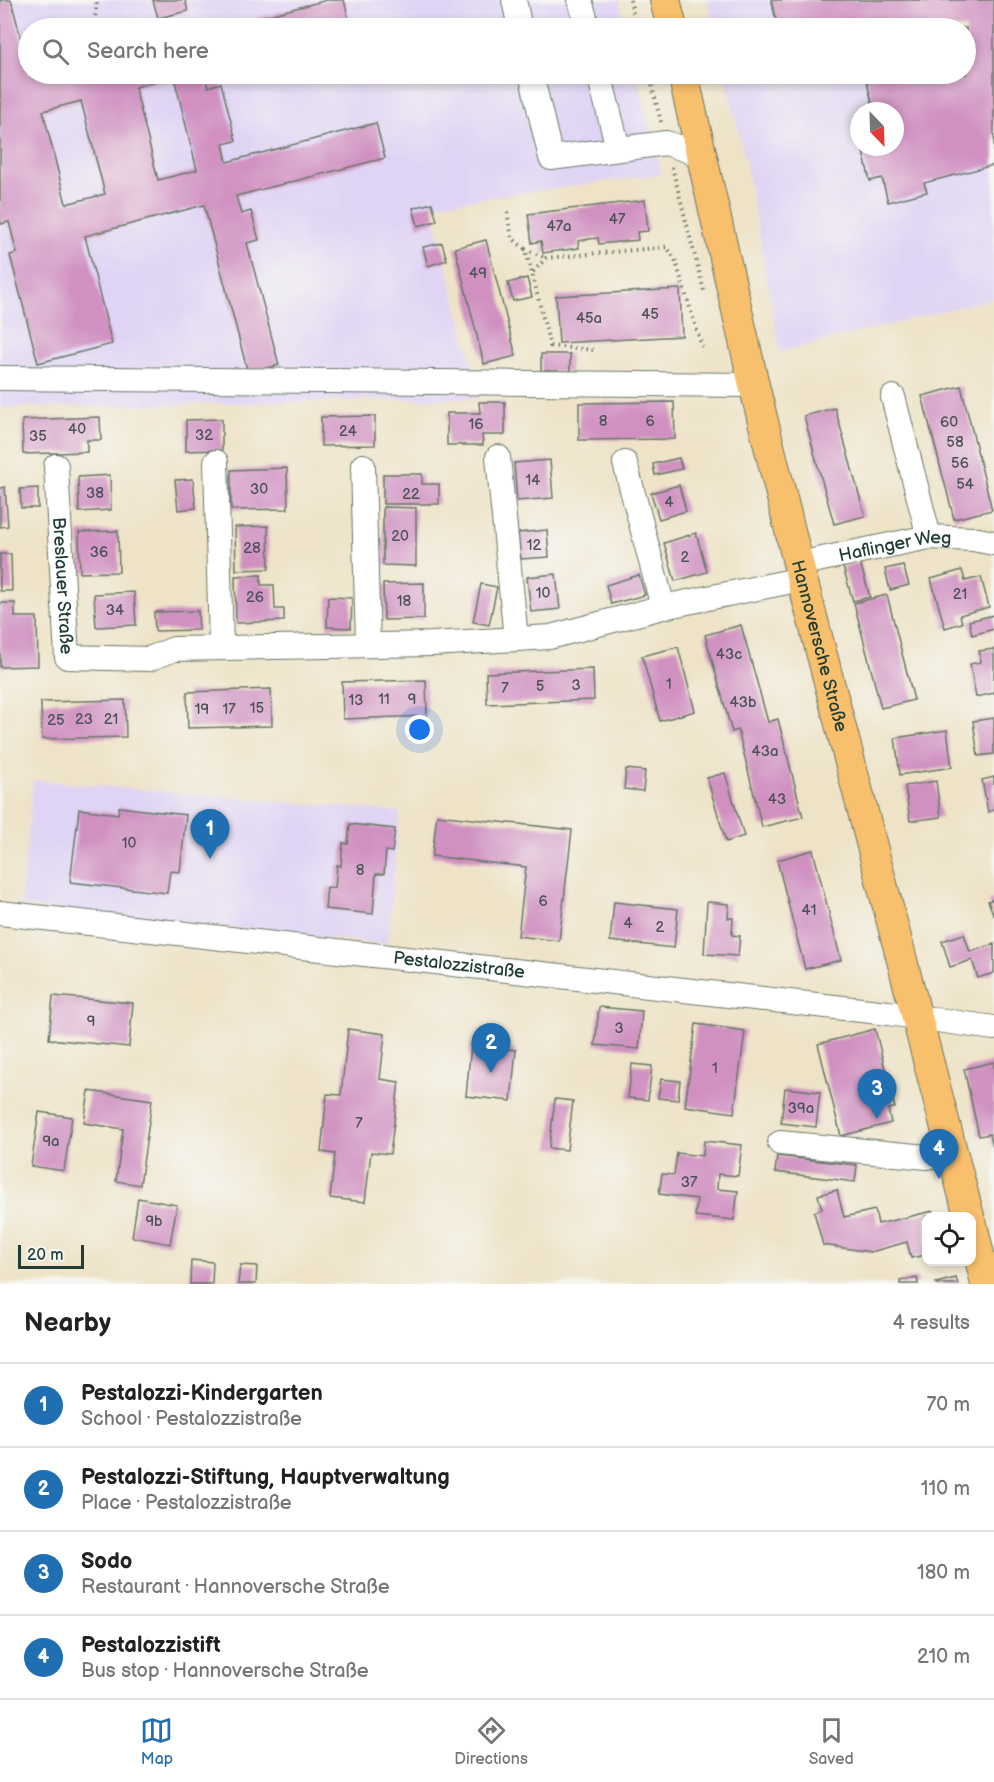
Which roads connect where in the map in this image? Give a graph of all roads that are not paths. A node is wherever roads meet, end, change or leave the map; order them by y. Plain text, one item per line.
1 (513, 0) edge
2 (580, 0) edge
3 (665, 0) edge
4 (518, 18) edge
5 (585, 18) edge
6 (670, 18) edge
7 (533, 84) edge
8 (602, 84) edge
9 (685, 84) edge
10 (618, 148) junction
11 (702, 154) junction
12 (0, 378) edge
13 (754, 386) junction
14 (893, 397) dead end
15 (498, 457) dead end
16 (216, 462) dead end
17 (625, 463) dead end
18 (56, 466) dead end
19 (363, 466) dead end
20 (929, 537) junction
21 (994, 543) edge
22 (800, 572) junction
23 (663, 607) junction
24 (516, 639) junction
25 (368, 645) junction
26 (221, 646) junction
27 (0, 913) edge
28 (919, 1019) junction
29 (994, 1028) edge
30 (780, 1143) dead end
31 (953, 1152) junction
32 (968, 1212) edge
33 (976, 1242) edge
34 (986, 1284) edge

1 - 4 street
2 - 5 street
3 - 6 main road
7 - 10 street
8 - 10 street
9 - 11 main road, Hannoversche Straße
10 - 11 street
11 - 13 main road, Hannoversche Straße
12 - 13 street
13 - 22 main road, Hannoversche Straße
14 - 20 street
15 - 24 street
16 - 26 street
17 - 23 street
18 - 26 street, Breslauer Straße
19 - 25 street
20 - 21 street, Haflinger Weg
20 - 22 street, Haflinger Weg
22 - 23 street, Breslauer Straße
22 - 28 main road, Hannoversche Straße
23 - 24 street, Breslauer Straße
24 - 25 street, Breslauer Straße
25 - 26 street, Breslauer Straße
27 - 28 street, Pestalozzistraße
28 - 29 street, Pestalozzistraße
28 - 31 main road, Hannoversche Straße
30 - 31 street
31 - 32 main road, Hannoversche Straße
33 - 34 main road

